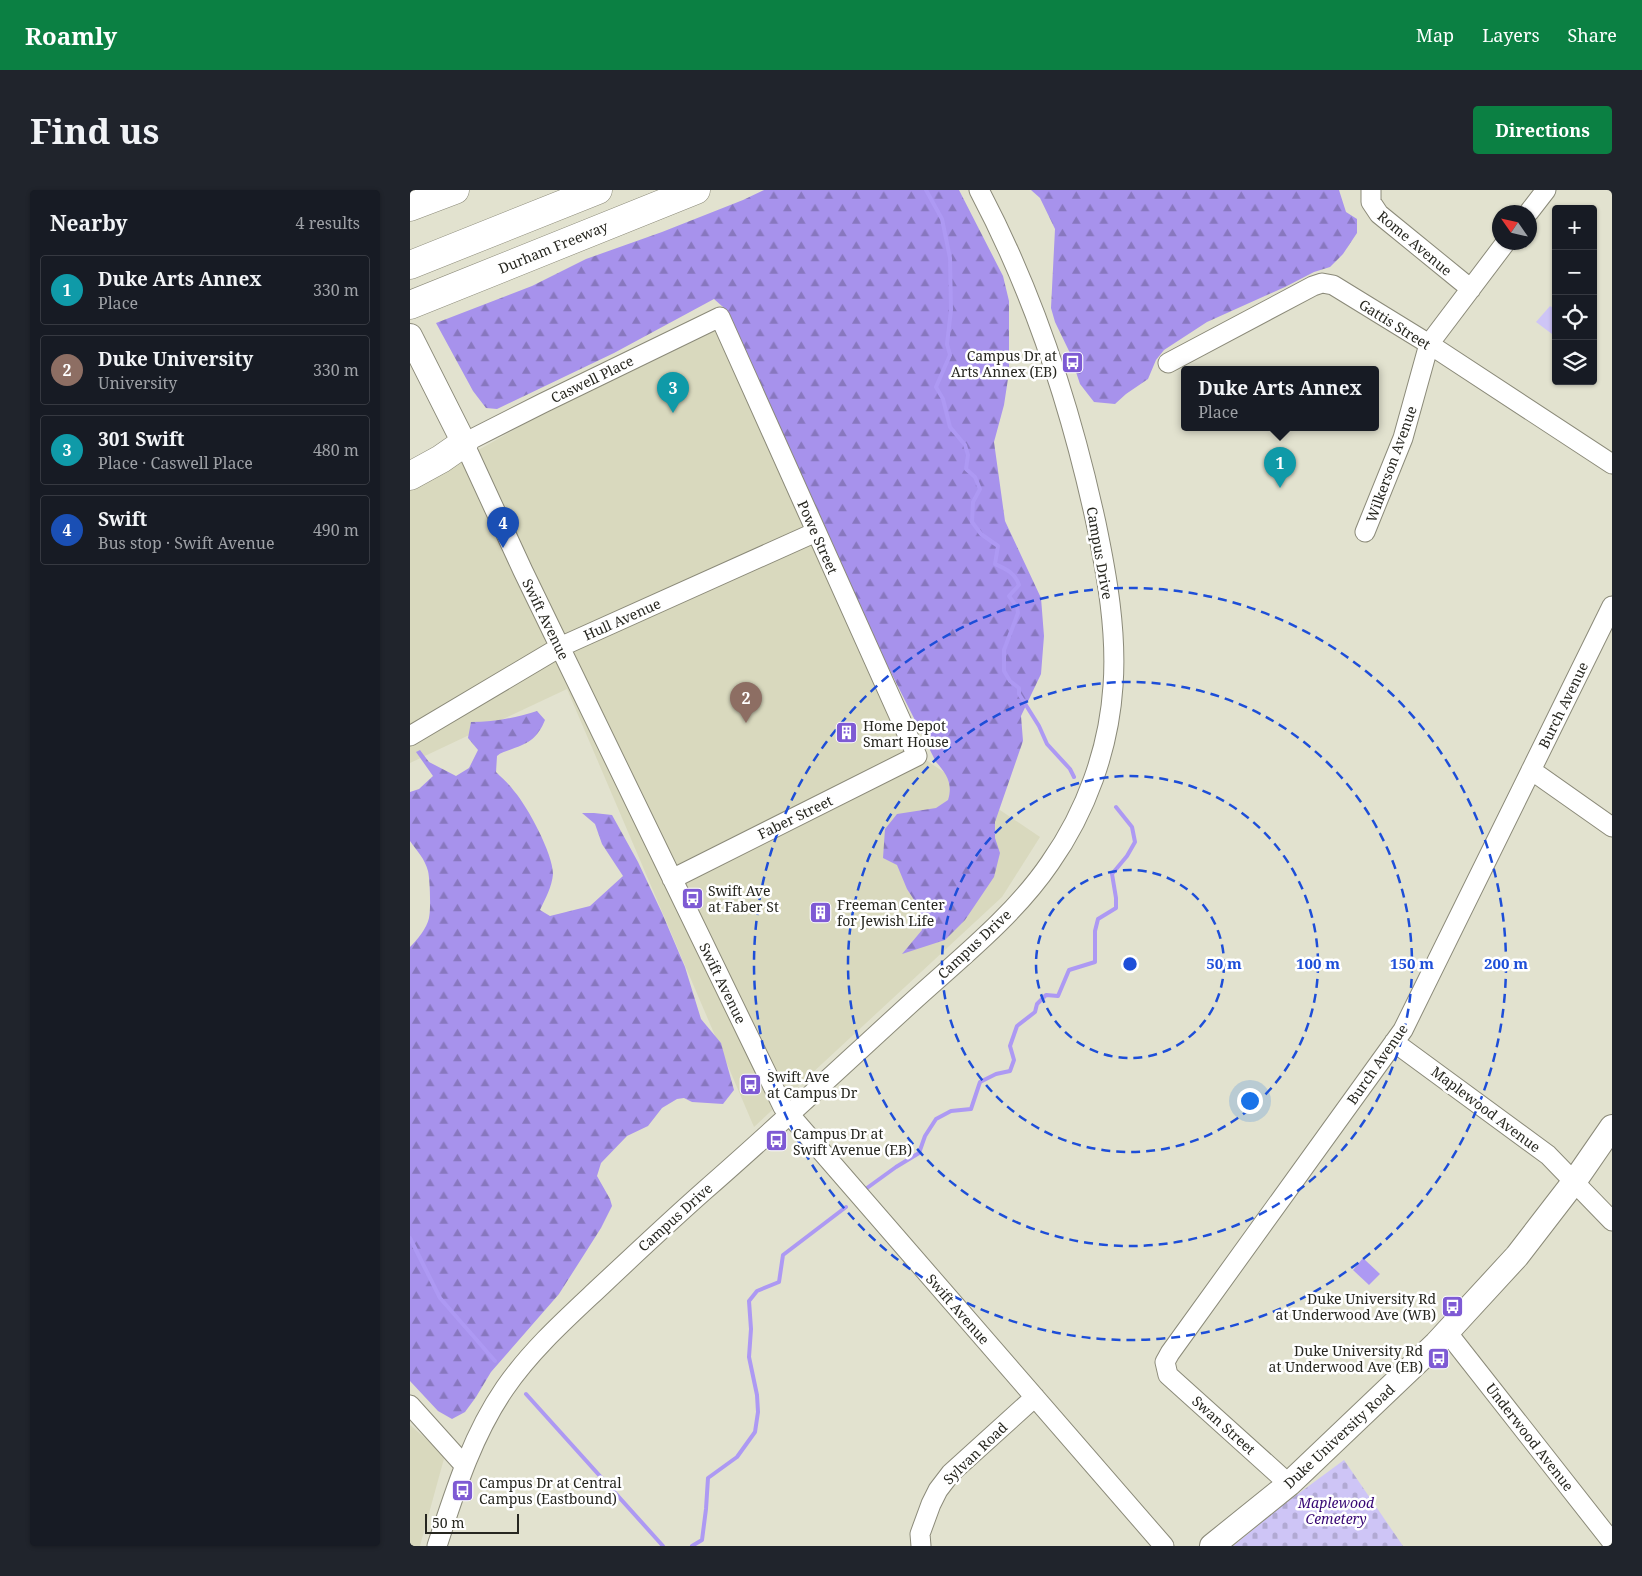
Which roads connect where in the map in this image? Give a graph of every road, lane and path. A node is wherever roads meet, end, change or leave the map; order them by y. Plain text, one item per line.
1 (456, 190) edge
2 (598, 190) edge
3 (696, 190) edge
4 (979, 190) edge
5 (1371, 190) edge
6 (1546, 190) edge
7 (1534, 205) edge
8 (410, 207) edge
9 (1500, 250) edge
10 (410, 265) edge
11 (1471, 289) junction
12 (410, 305) edge
13 (720, 317) joint
14 (413, 341) edge
15 (1429, 344) junction
16 (1168, 363) dead end
17 (464, 443) junction
18 (410, 455) edge
19 (1612, 464) edge
20 (410, 476) edge
21 (816, 532) junction
22 (1365, 532) dead end
23 (1612, 606) edge
24 (560, 647) junction
25 (410, 736) edge
26 (917, 756) joint
27 (1531, 770) junction
28 (1612, 827) edge
29 (672, 879) junction
30 (1394, 1042) junction
31 (789, 1115) junction
32 (1612, 1126) edge
33 (1574, 1182) junction
34 (1612, 1221) edge
35 (1447, 1332) junction
36 (1166, 1362) joint
37 (1035, 1397) junction
38 (410, 1405) edge
39 (464, 1465) junction
40 (1289, 1484) junction
41 (1612, 1542) edge
42 (437, 1546) edge
43 (921, 1546) edge
44 (1164, 1546) edge
45 (1212, 1546) edge

1 - 8 highway
2 - 10 highway
3 - 12 highway, Durham Freeway
4 - 31 street, Campus Drive
5 - 11 street, Rome Avenue
6 - 7 street
9 - 11 street, Wilkerson Avenue
11 - 15 street, Wilkerson Avenue
13 - 17 street, Caswell Place
13 - 21 street, Powe Street
14 - 17 main road, Swift Avenue
15 - 16 street, Gattis Street
15 - 19 street, Gattis Street
15 - 22 street, Wilkerson Avenue
17 - 18 highway
17 - 20 highway
17 - 24 street, Swift Avenue
21 - 24 street, Hull Avenue
21 - 26 street, Powe Street
23 - 27 street, Burch Avenue
24 - 25 street, Hull Avenue
24 - 29 street, Swift Avenue
26 - 29 street, Faber Street
27 - 28 street
27 - 30 street, Burch Avenue
29 - 31 street, Swift Avenue
30 - 33 street, Maplewood Avenue
30 - 36 street, Burch Avenue
31 - 37 street, Swift Avenue
31 - 39 street, Campus Drive
32 - 33 main road, Duke University Road
33 - 34 street, Maplewood Avenue
33 - 35 main road, Duke University Road
35 - 40 main road, Duke University Road
35 - 41 street, Underwood Avenue
36 - 40 street, Swan Street
37 - 43 street, Sylvan Road
37 - 44 street, Swift Avenue
38 - 39 street
39 - 42 street, Campus Drive
40 - 45 main road, Duke University Road

